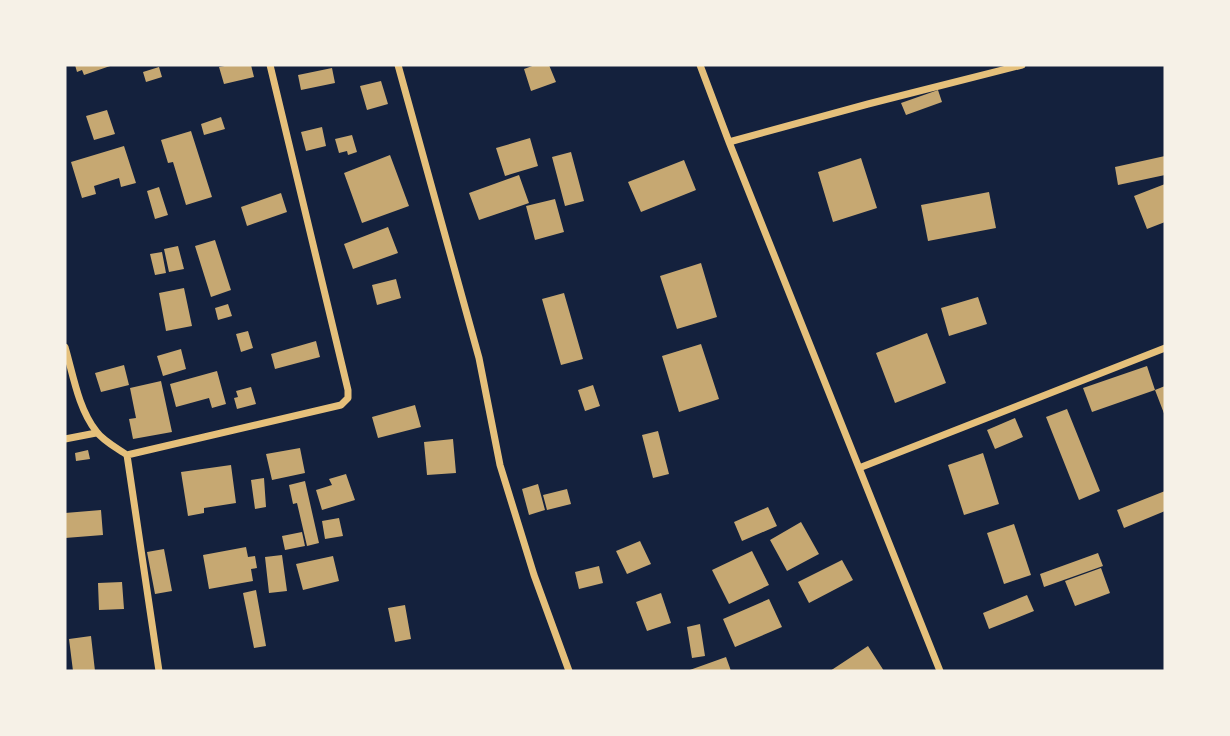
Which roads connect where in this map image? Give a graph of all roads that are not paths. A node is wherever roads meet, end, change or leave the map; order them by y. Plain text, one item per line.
1 (270, 65) edge
2 (398, 65) edge
3 (700, 65) edge
4 (1022, 65) edge
5 (729, 142) junction
6 (65, 347) edge
7 (1165, 348) edge
8 (96, 433) junction
9 (65, 439) edge
10 (127, 455) junction
11 (859, 468) junction
12 (159, 671) edge
13 (568, 671) edge
14 (940, 671) edge

1 - 10 street
2 - 13 street
3 - 5 street
4 - 5 street
5 - 11 street
6 - 8 street
7 - 11 street
8 - 9 street
8 - 10 street
10 - 12 street
11 - 14 street

